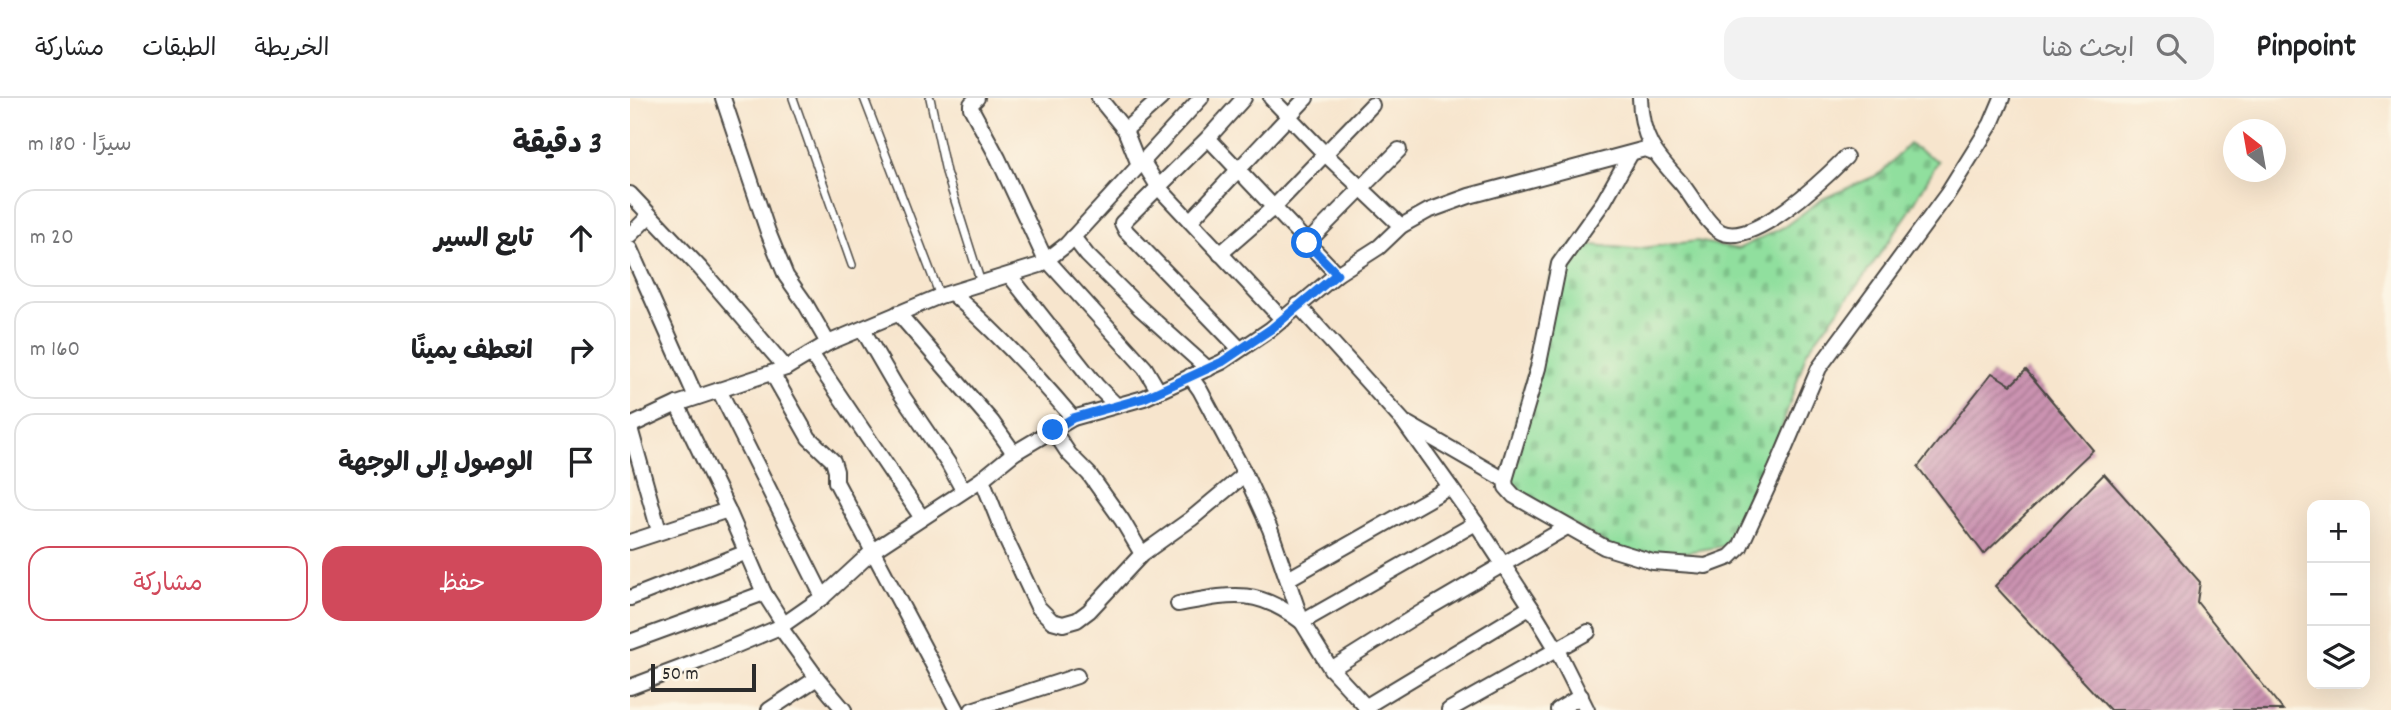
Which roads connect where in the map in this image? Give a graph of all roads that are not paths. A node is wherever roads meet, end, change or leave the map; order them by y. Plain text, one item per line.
1 (723, 98) edge
2 (793, 98) edge
3 (864, 98) edge
4 (930, 98) edge
5 (977, 98) edge
6 (1100, 98) edge
7 (1161, 98) edge
8 (1201, 98) edge
9 (1244, 98) edge
10 (1271, 98) edge
11 (1307, 98) edge
12 (1640, 98) edge
13 (2002, 98) edge
14 (1372, 105) dead end
15 (1289, 115) junction
16 (1125, 130) junction
17 (1208, 138) junction
18 (1399, 150) dead end
19 (1653, 152) junction
20 (1324, 153) junction
21 (1630, 155) junction
22 (1846, 157) dead end
23 (1141, 163) junction
24 (1238, 171) junction
25 (1159, 188) junction
26 (1362, 189) junction
27 (630, 194) edge
28 (1273, 208) junction
29 (649, 216) junction
30 (1190, 221) junction
31 (1401, 226) junction
32 (630, 235) edge
33 (1073, 237) junction
34 (1307, 243) junction
35 (630, 249) edge
36 (1220, 254) junction
37 (1047, 261) junction
38 (852, 265) dead end
39 (1337, 274) junction
40 (1010, 276) junction
41 (981, 283) junction
42 (946, 295) junction
43 (1298, 305) junction
44 (898, 313) junction
45 (1283, 320) junction
46 (863, 330) junction
47 (828, 343) junction
48 (1240, 349) junction
49 (811, 355) junction
50 (1208, 369) junction
51 (779, 370) junction
52 (1190, 376) junction
53 (719, 390) junction
54 (1158, 390) junction
55 (696, 397) junction
56 (677, 404) junction
57 (1116, 405) junction
58 (1073, 418) junction
59 (1403, 421) junction
60 (630, 427) edge
61 (1053, 430) junction
62 (1014, 453) junction
63 (1245, 474) junction
64 (982, 479) junction
65 (1505, 480) junction
66 (1450, 487) junction
67 (963, 490) junction
68 (728, 510) junction
69 (922, 518) junction
70 (1476, 523) junction
71 (1567, 527) junction
72 (659, 531) junction
73 (630, 542) edge
74 (874, 550) junction
75 (747, 552) junction
76 (1142, 554) junction
77 (1503, 565) junction
78 (1288, 579) junction
79 (764, 593) junction
80 (823, 597) junction
81 (630, 598) edge
82 (1178, 604) dead end
83 (1531, 607) junction
84 (1302, 622) junction
85 (781, 625) junction
86 (1588, 632) dead end
87 (630, 642) edge
88 (1557, 650) junction
89 (1331, 669) junction
90 (1077, 676) dead end
91 (817, 678) junction
92 (630, 687) edge
93 (1581, 696) junction
94 (775, 708) edge
95 (1367, 708) edge
96 (844, 710) edge
97 (957, 710) edge
98 (972, 710) edge
99 (1449, 710) edge
100 (1558, 710) edge
101 (1587, 710) edge

1 - 47 street
2 - 38 lane
3 - 42 lane
4 - 41 lane
5 - 37 street
6 - 16 street
7 - 16 street
8 - 23 street
9 - 17 street
10 - 15 street
11 - 15 street
12 - 19 street
13 - 71 street
14 - 20 street
15 - 20 street
15 - 24 street
16 - 23 street
17 - 24 street
17 - 25 street
18 - 26 street
19 - 21 street
19 - 22 street
20 - 26 street
20 - 28 street
21 - 31 street
21 - 65 street
23 - 25 street
23 - 33 street
24 - 28 street
24 - 30 street
25 - 30 street
25 - 48 street
26 - 31 street
26 - 34 street
27 - 29 street
28 - 34 street
28 - 36 street
29 - 32 street
29 - 51 street
30 - 36 street
31 - 39 street
33 - 37 street
33 - 50 street
34 - 39 street
35 - 55 street
36 - 45 street
37 - 40 street
37 - 54 street
39 - 43 street
40 - 41 street
40 - 57 street
41 - 42 street
42 - 44 street
42 - 58 street
43 - 45 street
43 - 59 street
44 - 46 street
44 - 62 street
45 - 48 street
46 - 47 street
46 - 67 street
47 - 49 street
48 - 50 street
49 - 51 street
49 - 69 street
50 - 52 street
51 - 53 street
51 - 74 street
52 - 54 street
52 - 63 street
53 - 55 street
53 - 80 street
54 - 57 street
55 - 56 street
56 - 60 street
56 - 68 street
57 - 58 street
58 - 61 street
59 - 65 street
59 - 66 street
60 - 72 street
61 - 62 street
61 - 76 street
62 - 64 street
63 - 76 street
63 - 78 street
64 - 67 street
64 - 76 street
65 - 71 street
66 - 70 street
66 - 78 street
67 - 69 street
68 - 72 street
68 - 75 street
69 - 74 street
70 - 77 street
70 - 84 street
71 - 77 street
72 - 73 street
74 - 80 street
74 - 97 street
75 - 79 street
75 - 81 street
77 - 83 street
77 - 89 street
78 - 84 street
79 - 85 street
79 - 87 street
80 - 85 street
82 - 84 street
83 - 88 street
83 - 95 street
84 - 89 street
85 - 91 street
85 - 92 street
86 - 88 street
88 - 93 street
88 - 99 street
89 - 95 street
90 - 98 street
91 - 94 street
91 - 96 street
93 - 100 street
93 - 101 street

